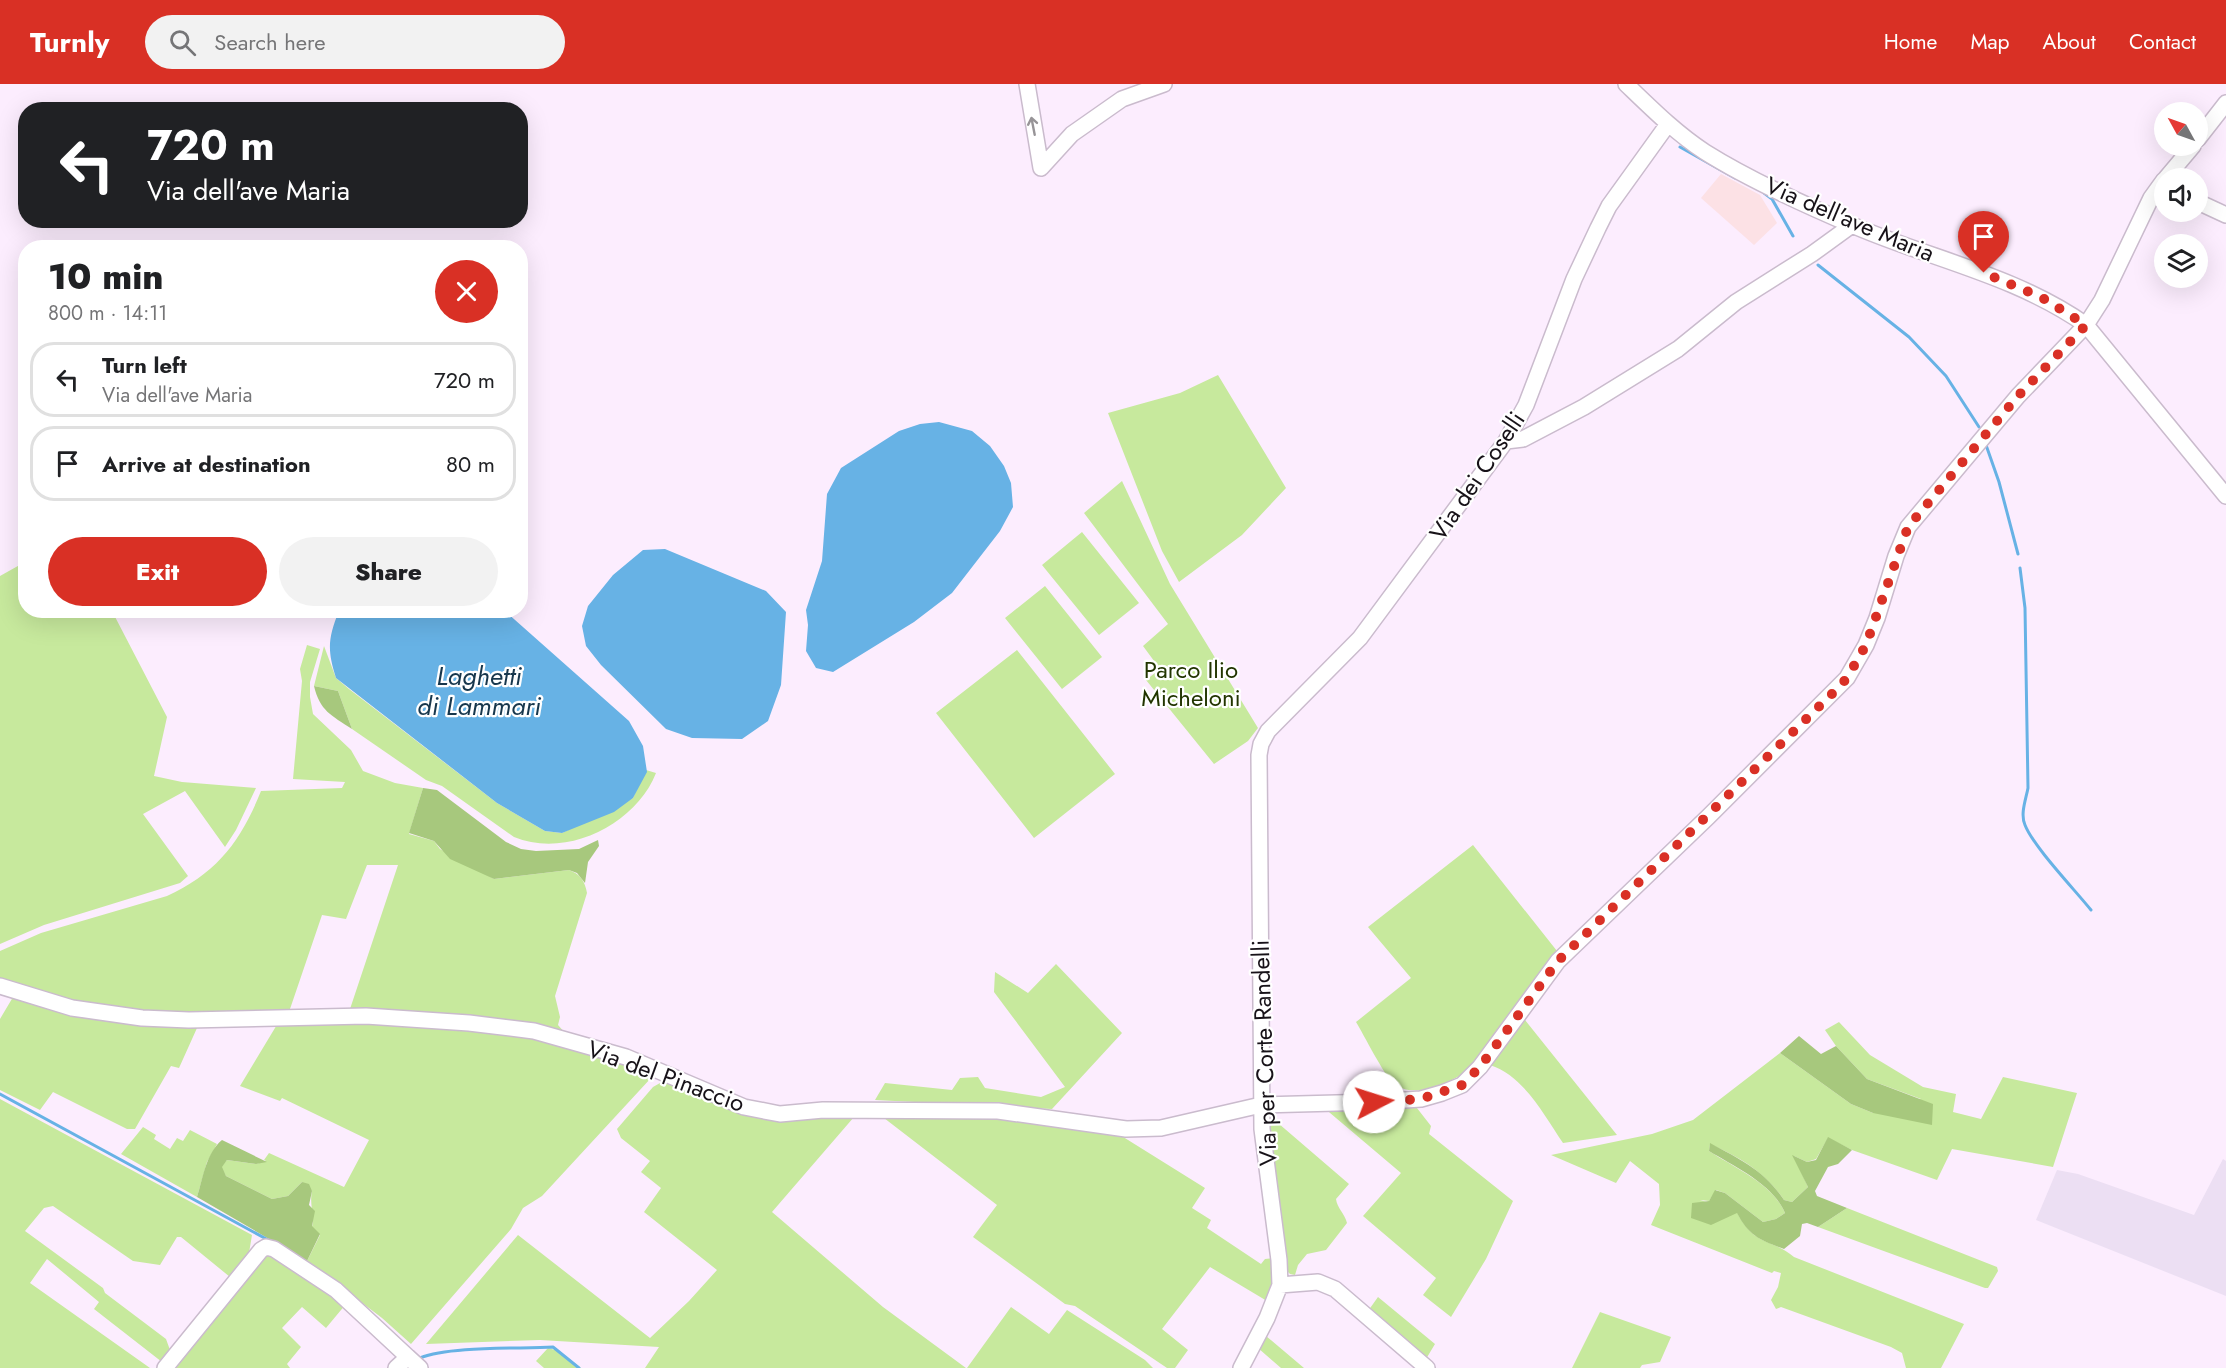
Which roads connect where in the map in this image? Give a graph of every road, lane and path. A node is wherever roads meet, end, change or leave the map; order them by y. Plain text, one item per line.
1 (1028, 84) edge
2 (1164, 84) edge
3 (1626, 84) edge
4 (2226, 103) edge
5 (1668, 124) junction
6 (2208, 126) edge
7 (2185, 156) edge
8 (2175, 168) edge
9 (2154, 194) edge
10 (2208, 207) edge
11 (2226, 215) edge
12 (1852, 225) junction
13 (2086, 325) junction
14 (1506, 441) junction
15 (2226, 496) edge
16 (1268, 731) joint
17 (0, 986) edge
18 (1261, 1105) junction
19 (1280, 1285) junction
20 (408, 1357) junction
21 (165, 1368) edge
22 (396, 1368) edge
23 (420, 1368) edge
24 (1241, 1368) edge
25 (1427, 1368) edge

2 -> 1 street
3 - 5 street, Via dell'ave Maria
4 - 6 street
5 - 12 street, Via dell'ave Maria
5 - 14 street, Via dei Coselli
7 - 8 street, Via del Pinaccio
9 - 13 street, Via del Pinaccio
10 - 11 street
12 - 13 street, Via dell'ave Maria
12 - 14 street
13 - 15 street, Via dell'ave Maria
13 - 18 street, Via del Pinaccio
14 - 16 street, Via dei Coselli
16 - 18 street, Via per Corte Randelli
17 - 18 street, Via del Pinaccio
18 - 19 street, Via per Corte Randelli
19 - 24 street, Via per Corte Randelli
19 - 25 street
20 - 21 street
20 - 22 street
20 - 23 street

